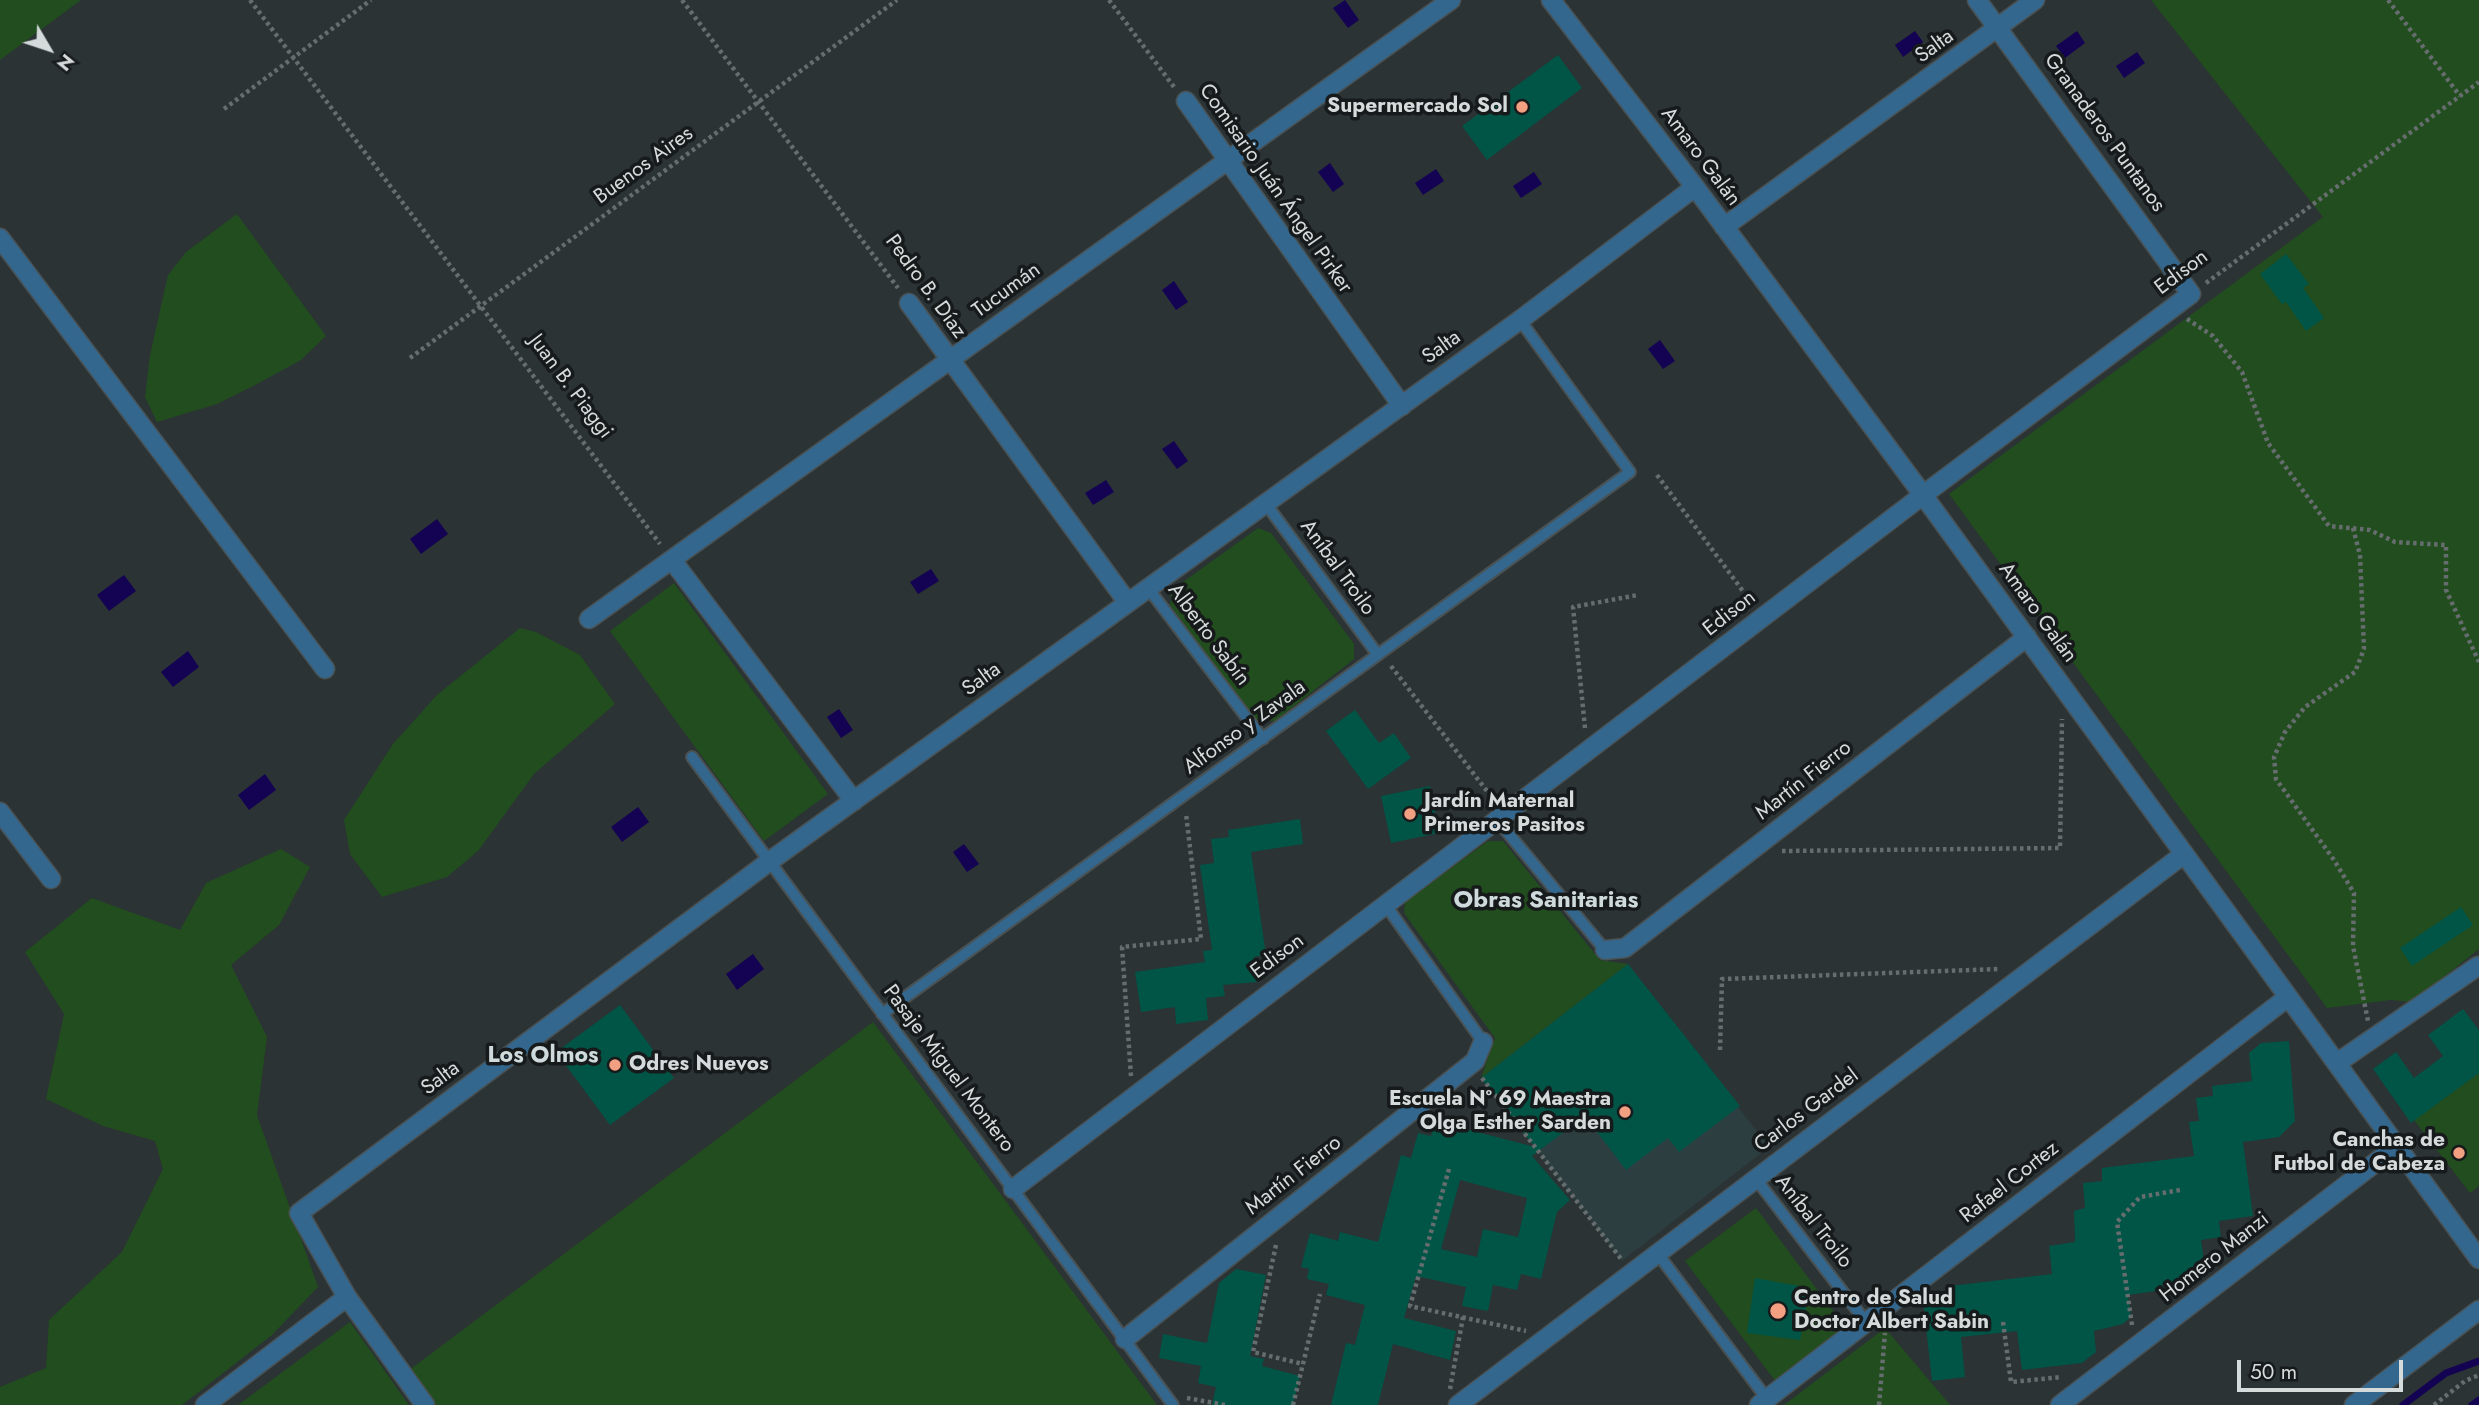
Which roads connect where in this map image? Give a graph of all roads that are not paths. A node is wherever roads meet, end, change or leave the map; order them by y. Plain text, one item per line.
1 (1451, 0) edge
2 (1551, 0) edge
3 (1977, 0) edge
4 (2035, 0) edge
5 (1998, 27) junction
6 (1185, 101) road end
7 (1228, 160) junction
8 (1695, 187) junction
9 (1724, 227) junction
10 (0, 237) edge
11 (2191, 294) joint
12 (909, 303) road end
13 (1520, 320) junction
14 (950, 360) junction
15 (1402, 406) junction
16 (1923, 495) junction
17 (1266, 504) junction
18 (672, 560) junction
19 (1148, 588) junction
20 (1128, 603) junction
21 (589, 619) dead end
22 (2027, 637) junction
23 (1378, 655) junction
24 (325, 669) dead end
25 (1263, 738) junction
26 (692, 757) dead end
27 (854, 801) junction
28 (0, 812) edge
29 (1498, 821) junction
30 (2184, 854) junction
31 (770, 861) junction
32 (51, 879) dead end
33 (1385, 904) junction
34 (1605, 950) joint
35 (2478, 966) edge
36 (2288, 997) junction
37 (883, 1014) junction
38 (1483, 1042) joint
39 (2337, 1063) junction
40 (2397, 1146) junction
41 (1756, 1179) junction
42 (1013, 1189) junction
43 (1658, 1254) junction
44 (2479, 1259) edge
45 (347, 1297) junction
46 (2479, 1310) edge
47 (1866, 1322) junction
48 (1125, 1339) junction
49 (1454, 1397) edge
50 (1763, 1402) edge
51 (205, 1405) edge
52 (425, 1405) edge
53 (1173, 1405) edge
54 (2060, 1405) edge
55 (2354, 1405) edge

1 - 7 street, Tucumán
2 - 8 street, Amaro Galán
3 - 5 street, Granaderos Puntanos
4 - 5 street, Salta
5 - 9 street, Salta
5 - 11 street, Granaderos Puntanos
6 - 7 street, Comisario Juán Ángel Pirker
7 - 14 street, Tucumán
7 - 15 street, Comisario Juán Ángel Pirker
8 - 9 street, Amaro Galán
8 - 13 street, Salta
9 - 16 street, Amaro Galán
10 - 24 street
11 - 16 street, Edison
12 - 14 street, Pedro B. Díaz
13 - 15 street, Salta
13 - 23 lane, Alfonso y Zavala
14 - 18 street, Tucumán
14 - 20 street, Pedro B. Díaz
15 - 17 street, Salta
16 - 22 street, Amaro Galán
16 - 29 street, Edison
17 - 19 street, Salta
17 - 23 lane, Aníbal Troilo
18 - 21 street, Tucumán
18 - 27 street
19 - 20 street, Salta
19 - 25 lane, Alberto Sabín
20 - 27 street, Salta
22 - 30 street, Amaro Galán
22 - 34 street, Martín Fierro
23 - 25 lane, Alfonso y Zavala
25 - 37 lane, Alfonso y Zavala
26 - 31 lane, Pasaje Miguel Montero
27 - 31 street, Salta
28 - 32 street
29 - 33 street, Edison
29 - 34 lane
30 - 36 street, Amaro Galán
30 - 41 street, Carlos Gardel
31 - 37 lane, Pasaje Miguel Montero
31 - 45 street, Salta
33 - 38 lane
33 - 42 street, Edison
35 - 39 street
36 - 39 street, Amaro Galán
36 - 47 street, Rafael Cortez
37 - 42 lane, Pasaje Miguel Montero
38 - 48 street, Martín Fierro
39 - 40 street, Amaro Galán
40 - 44 street, Amaro Galán
40 - 54 street, Homero Manzi
41 - 43 street, Carlos Gardel
41 - 47 lane, Aníbal Troilo
42 - 48 lane, Pasaje Miguel Montero
43 - 49 street, Carlos Gardel
43 - 50 lane
45 - 51 street
45 - 52 street
46 - 55 street
47 - 50 street, Rafael Cortez
48 - 53 lane, Pasaje Miguel Montero

